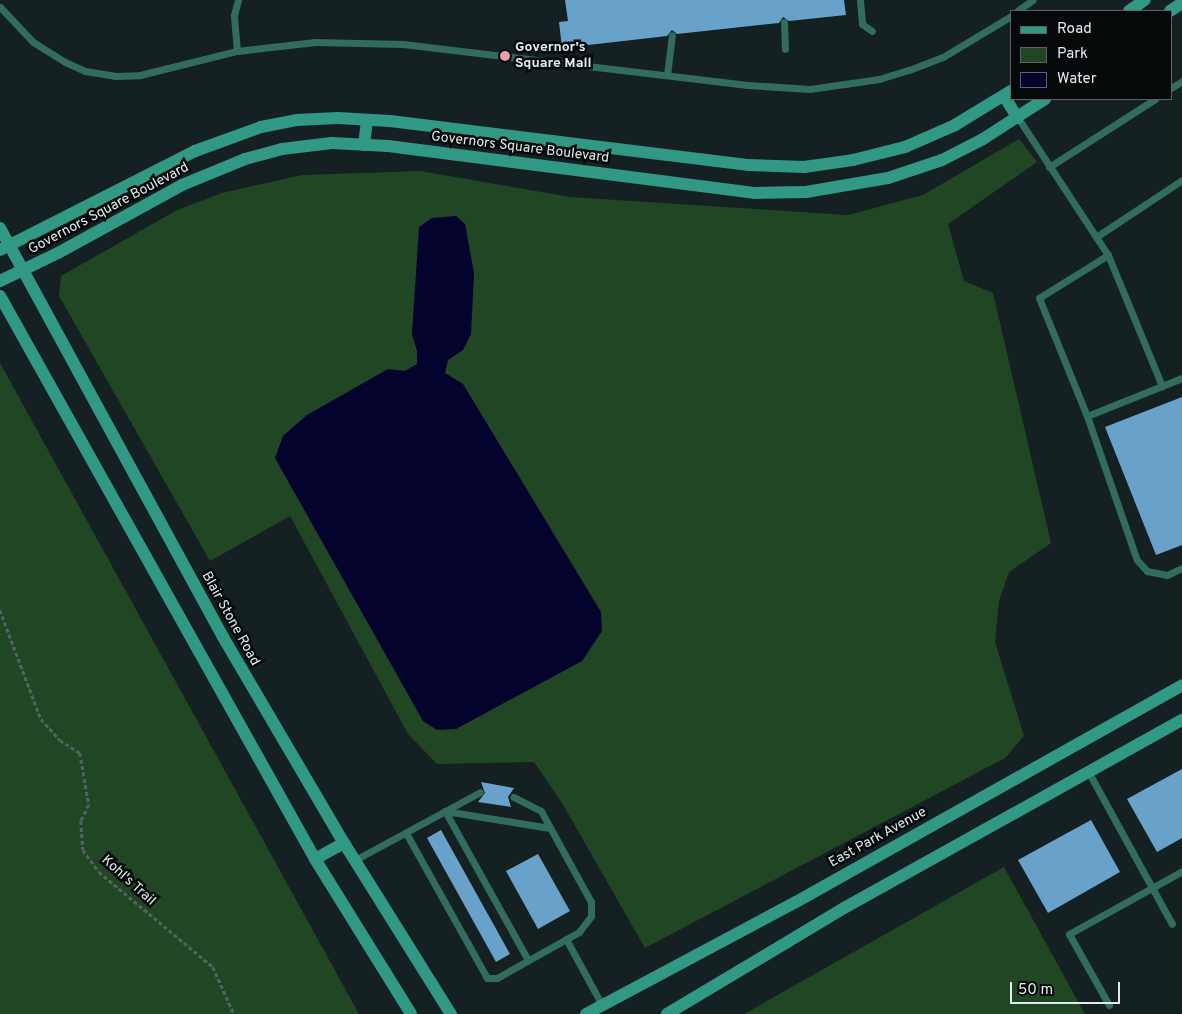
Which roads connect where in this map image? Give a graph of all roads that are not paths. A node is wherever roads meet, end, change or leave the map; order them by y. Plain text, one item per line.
1 (238, 0) edge
2 (860, 0) edge
3 (1033, 0) edge
4 (1145, 0) edge
5 (1182, 3) edge
6 (1, 10) edge
7 (1018, 10) edge
8 (1130, 10) edge
9 (1172, 10) edge
10 (1010, 17) edge
11 (784, 22) dead end
12 (872, 31) dead end
13 (672, 35) dead end
14 (785, 49) dead end
15 (237, 51) junction
16 (667, 75) junction
17 (1007, 94) edge
18 (1044, 100) edge
19 (1153, 100) edge
20 (1018, 118) junction
21 (368, 120) junction
22 (364, 145) junction
23 (1049, 167) junction
24 (1182, 180) edge
25 (0, 228) edge
26 (1096, 236) junction
27 (5, 248) edge
28 (1108, 255) junction
29 (22, 271) junction
30 (0, 281) edge
31 (0, 296) edge
32 (1182, 378) edge
33 (1162, 386) junction
34 (1087, 416) junction
35 (1182, 568) edge
36 (1182, 685) edge
37 (1182, 720) edge
38 (1089, 773) junction
39 (480, 792) dead end
40 (512, 798) dead end
41 (445, 811) junction
42 (550, 828) junction
43 (406, 833) junction
44 (344, 843) junction
45 (315, 859) junction
46 (355, 860) junction
47 (1182, 872) edge
48 (1152, 888) junction
49 (1172, 924) dead end
50 (566, 939) junction
51 (528, 960) junction
52 (438, 992) junction
53 (602, 1005) junction
54 (1109, 1005) dead end
55 (410, 1013) edge
56 (451, 1014) edge
57 (462, 1014) edge
58 (586, 1014) edge
59 (667, 1014) edge

1 - 15 lane
2 - 12 lane
3 - 7 lane
4 - 8 main road
5 - 9 main road
6 - 15 lane
10 - 16 lane
11 - 14 lane
13 - 16 lane
15 - 16 lane
17 - 20 main road
17 - 21 main road, Governors Square Boulevard
18 - 20 main road, Governors Square Boulevard
19 - 23 lane
20 - 22 main road, Governors Square Boulevard
20 - 23 lane
21 - 22 main road
21 - 27 main road, Governors Square Boulevard
22 - 29 main road, Governors Square Boulevard
23 - 26 lane
24 - 26 lane
25 - 27 main road, Blair Stone Road
26 - 28 lane
27 - 29 main road, Blair Stone Road
28 - 33 lane
28 - 34 lane
29 - 30 main road, Governors Square Boulevard
29 - 44 main road, Blair Stone Road
31 - 45 main road
32 - 33 lane
33 - 34 lane
34 - 35 lane
36 - 53 main road, East Park Avenue
37 - 38 main road
38 - 48 lane
38 - 59 main road
39 - 41 lane
40 - 42 lane
41 - 42 lane
41 - 43 lane
41 - 51 lane
42 - 50 lane
43 - 46 lane
43 - 51 lane
44 - 45 main road
44 - 46 main road, Blair Stone Road
45 - 55 main road
46 - 52 main road, Blair Stone Road
47 - 48 lane
48 - 49 lane
48 - 54 lane
50 - 51 lane
50 - 53 lane
52 - 56 main road, Blair Stone Road
52 - 57 main road
53 - 58 main road, East Park Avenue

